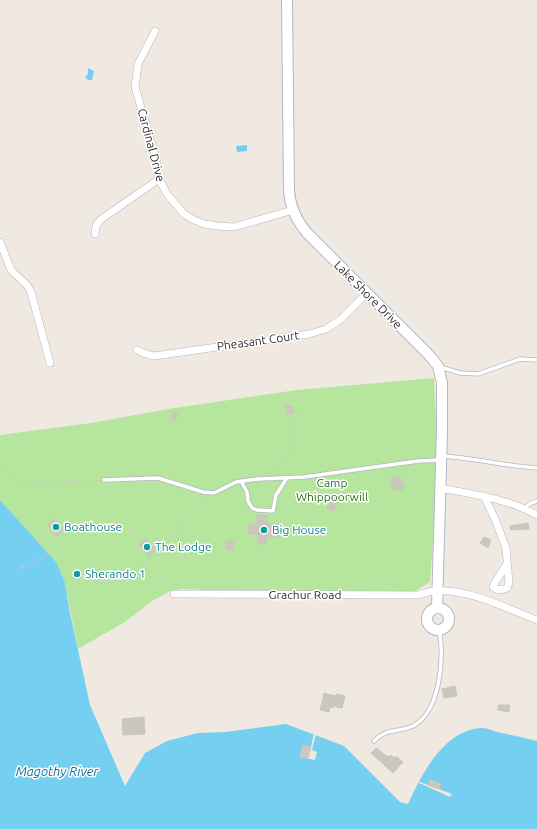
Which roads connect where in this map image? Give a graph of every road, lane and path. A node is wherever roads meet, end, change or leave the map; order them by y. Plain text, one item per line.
1 (287, 0) edge
2 (154, 31) dead end
3 (159, 179) junction
4 (293, 210) junction
5 (95, 234) dead end
6 (0, 242) edge
7 (366, 294) junction
8 (138, 350) dead end
9 (537, 360) edge
10 (50, 363) dead end
11 (438, 366) junction
12 (310, 405) dead end
13 (441, 458) junction
14 (0, 465) edge
15 (537, 468) edge
16 (286, 478) junction
17 (266, 479) junction
18 (104, 480) joint
19 (241, 481) junction
20 (440, 488) junction
21 (220, 490) junction
22 (484, 496) junction
23 (537, 501) edge
24 (525, 508) junction
25 (537, 515) edge
26 (52, 552) dead end
27 (20, 564) dead end
28 (507, 564) dead end
29 (22, 568) junction
30 (24, 571) dead end
31 (91, 578) dead end
32 (436, 591) junction
33 (174, 594) dead end
34 (436, 608) junction
35 (537, 620) edge
36 (439, 631) junction
37 (374, 741) dead end

1 - 4 street, Lake Shore Drive
2 - 3 street, Cardinal Drive
3 - 4 street, Cardinal Drive
3 - 5 street
4 - 7 street, Lake Shore Drive
6 - 10 street
7 - 8 street, Pheasant Court
7 - 11 street, Lake Shore Drive
9 - 11 lane
11 - 13 street, Lake Shore Drive
12 - 17 path
13 - 15 lane
13 - 16 lane
13 - 20 street, Lake Shore Drive
14 - 18 path
16 - 17 lane
16 - 19 lane
17 - 19 lane
18 - 21 lane
19 - 21 lane
20 - 22 street
20 - 32 street, Lake Shore Drive
21 - 31 path
22 - 24 street
22 - 28 street
23 - 24 lane
24 - 25 street
26 - 29 path
27 - 29 path
29 - 30 path
32 - 33 street, Grachur Road
32 - 34 street, Lake Shore Drive
32 - 35 street
34 - 36 street, Lake Shore Drive
34 - 36 street
36 - 37 lane

